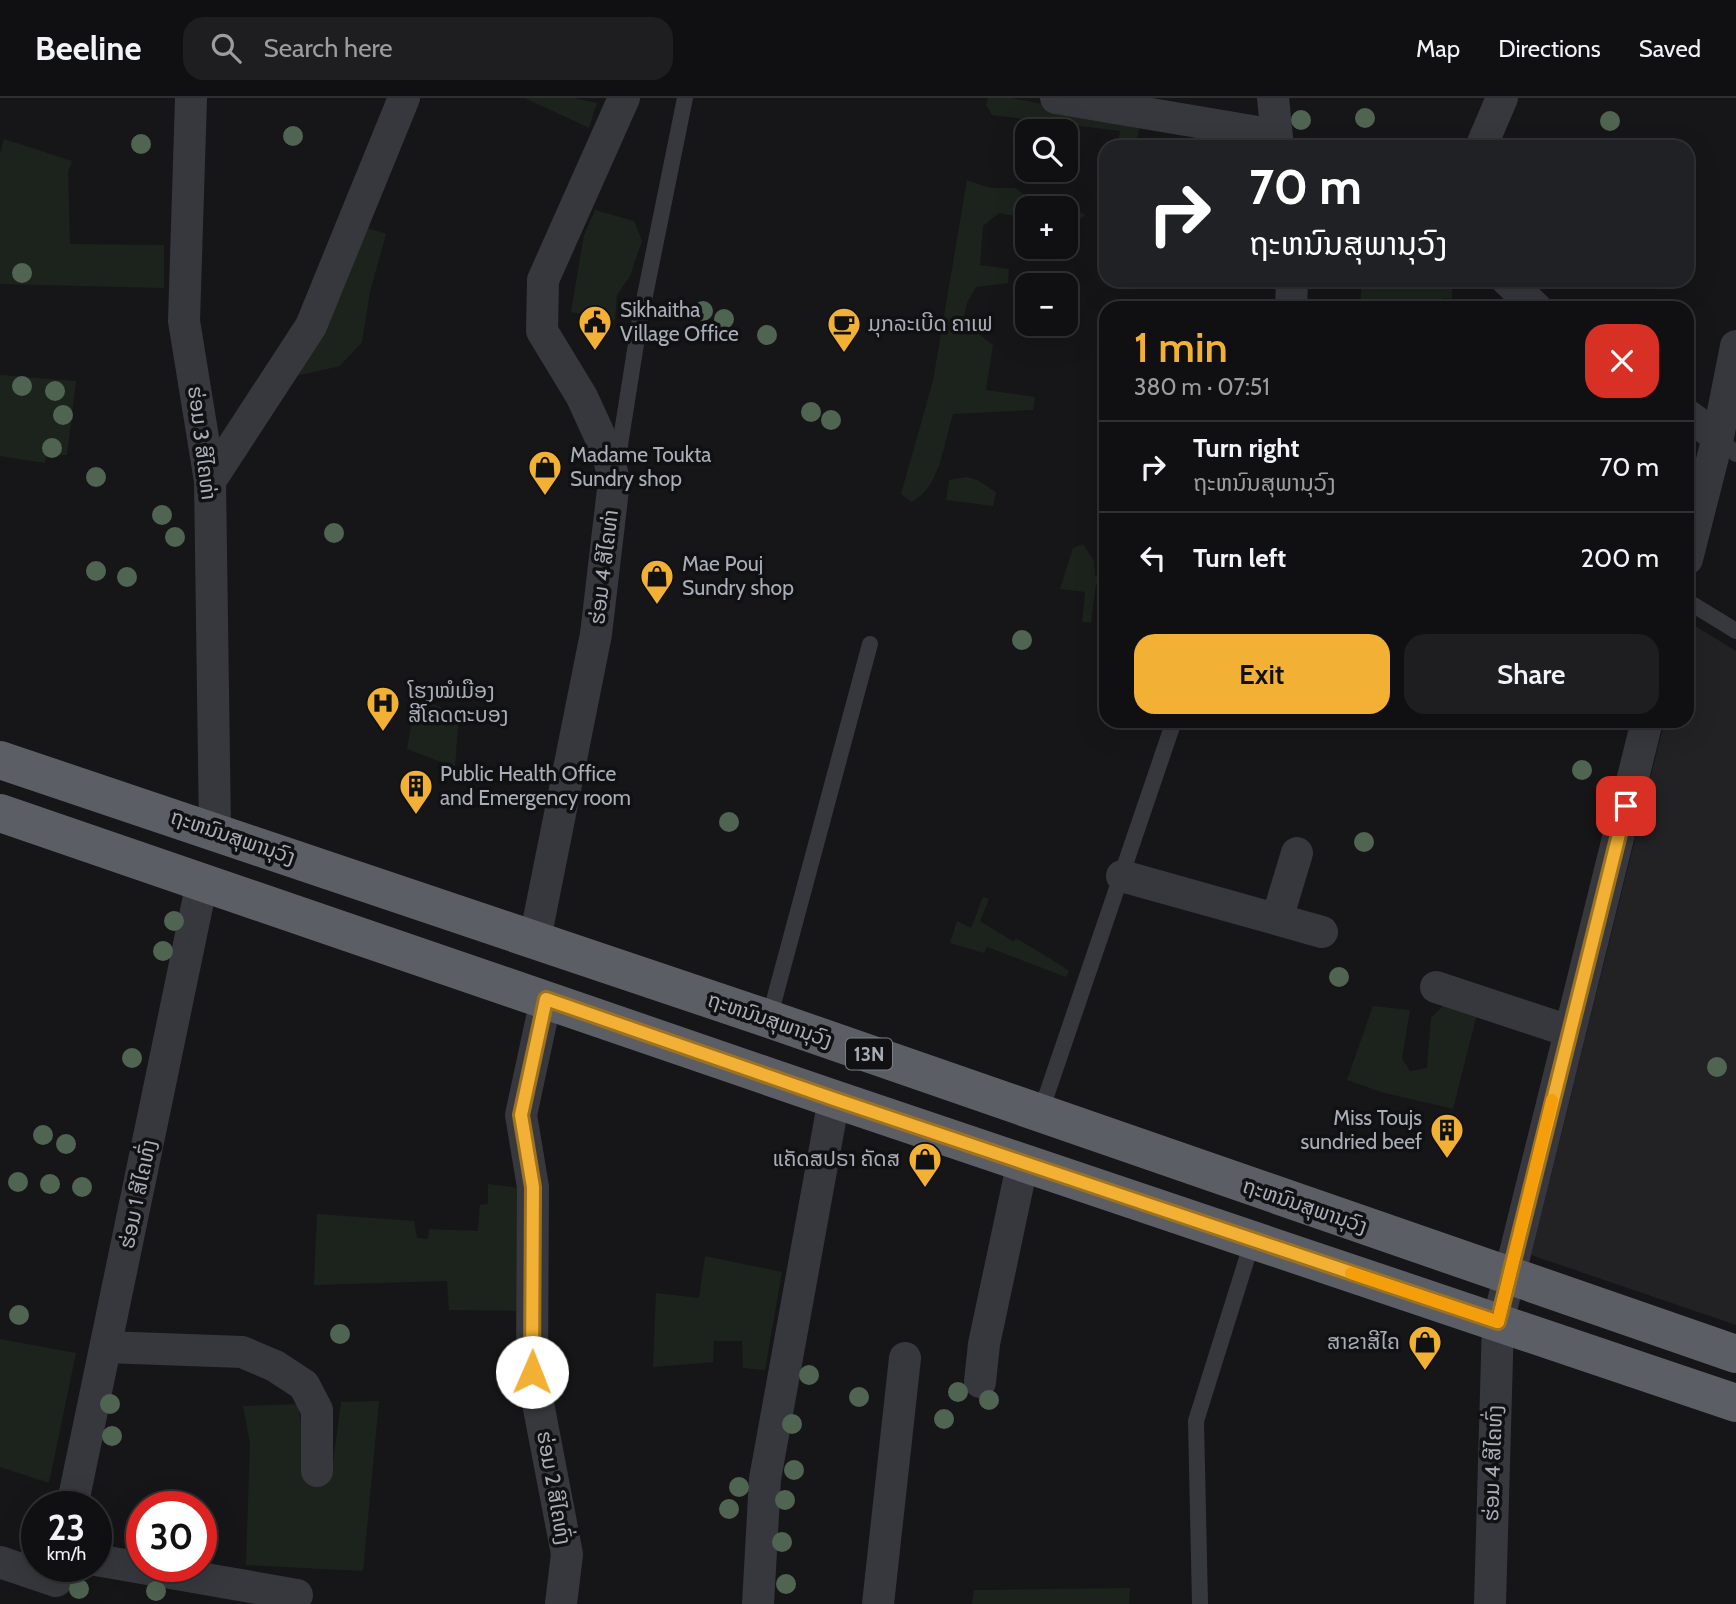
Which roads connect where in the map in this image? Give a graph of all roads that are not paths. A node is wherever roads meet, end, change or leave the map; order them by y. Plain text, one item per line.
1 (191, 98) edge
2 (404, 98) edge
3 (624, 98) edge
4 (685, 98) edge
5 (1056, 98) edge
6 (1273, 98) edge
7 (1502, 98) edge
8 (1271, 140) edge
9 (1276, 140) edge
10 (1484, 140) edge
11 (1514, 287) edge
12 (1529, 301) edge
13 (1736, 346) edge
14 (1694, 420) edge
15 (1727, 445) edge
16 (210, 481) junction
17 (614, 481) junction
18 (1694, 539) edge
19 (1694, 605) edge
20 (1736, 631) edge
21 (870, 644) dead end
22 (1172, 728) edge
23 (1638, 728) edge
24 (0, 760) edge
25 (0, 813) edge
26 (215, 831) junction
27 (1297, 853) dead end
28 (1122, 876) junction
29 (202, 882) junction
30 (1277, 919) junction
31 (1322, 932) dead end
32 (535, 939) junction
33 (1436, 987) dead end
34 (546, 999) junction
35 (769, 1019) junction
36 (1569, 1031) junction
37 (834, 1099) junction
38 (1041, 1114) junction
39 (1023, 1161) junction
40 (1253, 1239) junction
41 (1508, 1277) junction
42 (1498, 1322) junction
43 (106, 1347) junction
44 (1736, 1354) edge
45 (905, 1358) dead end
46 (980, 1382) dead end
47 (1736, 1403) edge
48 (317, 1471) dead end
49 (75, 1491) edge
50 (0, 1562) edge
51 (112, 1563) edge
52 (55, 1584) edge
53 (297, 1595) dead end
54 (561, 1604) edge
55 (758, 1604) edge
56 (878, 1604) edge
57 (1200, 1604) edge
58 (1490, 1604) edge

1 - 16 street, ຮ່ອມ 3 ສີໄຄທ່າ
2 - 16 street
3 - 17 street, ຮ່ອມ 4 ສີໄຄທ່າ
4 - 17 lane
5 - 8 street
6 - 9 street
7 - 10 street
11 - 12 street
13 - 15 street
14 - 15 street
15 - 18 street
16 - 26 street, ຮ່ອມ 3 ສີໄຄທ່າ
17 - 32 street, ຮ່ອມ 4 ສີໄຄທ່າ
19 - 20 lane
21 - 35 lane
22 - 28 lane
23 - 36 street, ຮ່ອມ 4 ສີໄຄທົ່ງ
24 - 26 highway, ຖະຫນົນສຸພານຸວົງ / 13N
25 - 29 highway
26 - 32 highway, ຖະຫນົນສຸພານຸວົງ / 13N
27 - 30 street
28 - 30 street
28 - 38 lane
29 - 34 highway
29 - 43 street, ຮ່ອມ 1 ສີໄຄທົ່ງ
30 - 31 street
32 - 35 highway, ຖະຫນົນສຸພານຸວົງ / 13N
33 - 36 street
34 - 37 highway
34 - 54 street, ຮ່ອມ 2 ສີໄຄທົ່ງ
35 - 38 highway, ຖະຫນົນສຸພານຸວົງ / 13N
36 - 41 street, ຮ່ອມ 4 ສີໄຄທົ່ງ
37 - 39 highway
37 - 55 street
38 - 41 highway, ຖະຫນົນສຸພານຸວົງ / 13N
39 - 40 highway
39 - 46 street
40 - 42 highway
40 - 57 lane
41 - 42 street, ຮ່ອມ 4 ສີໄຄທົ່ງ
41 - 44 highway, ຖະຫນົນສຸພານຸວົງ / 13N
42 - 47 highway
42 - 58 street, ຮ່ອມ 4 ສີໄຄທົ່ງ
43 - 48 street
43 - 49 street, ຮ່ອມ 1 ສີໄຄທົ່ງ
45 - 56 street
50 - 52 street
51 - 53 street

